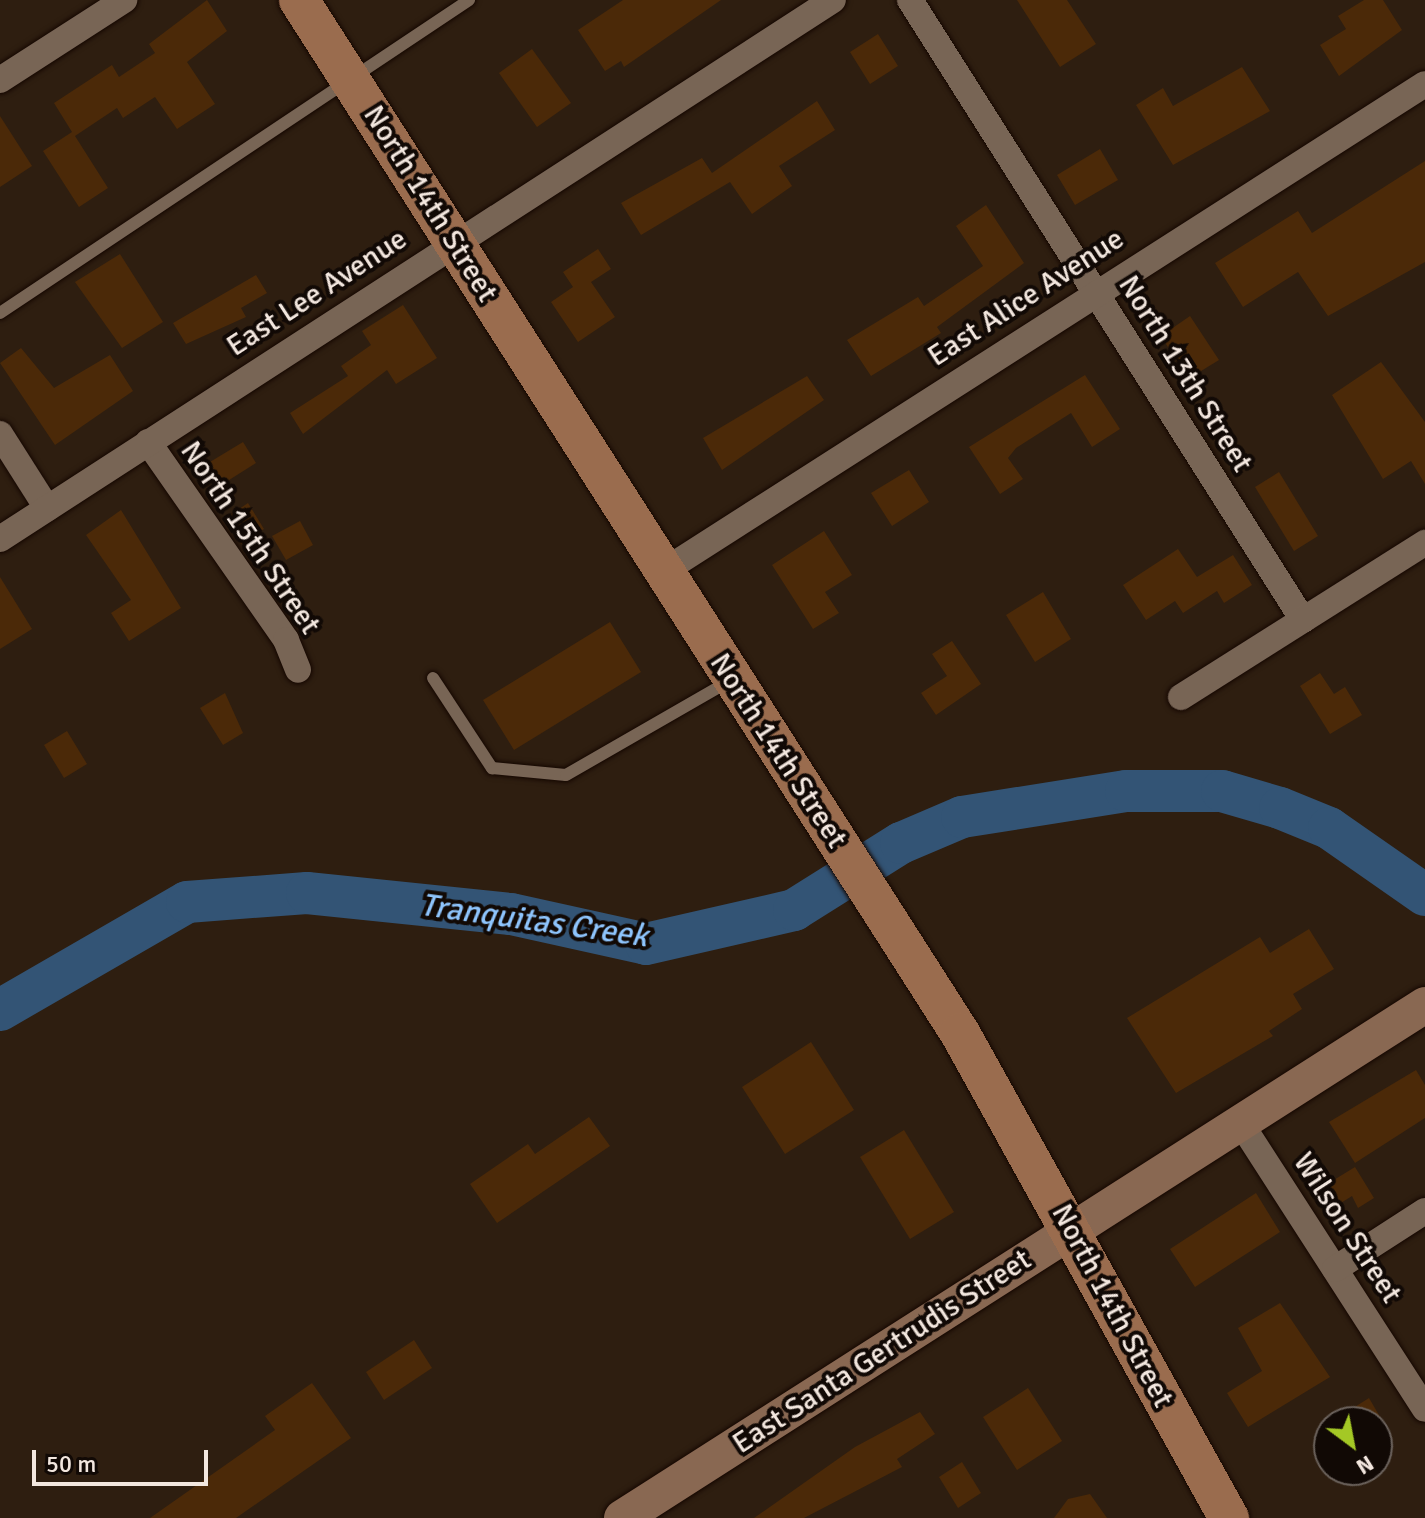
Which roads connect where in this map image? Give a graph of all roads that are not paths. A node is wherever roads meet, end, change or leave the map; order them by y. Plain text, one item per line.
1 (124, 0) edge
2 (299, 0) edge
3 (469, 0) edge
4 (833, 0) edge
5 (910, 0) edge
6 (350, 77) junction
7 (0, 80) edge
8 (1425, 84) edge
9 (453, 242) junction
10 (1095, 290) junction
11 (0, 313) edge
12 (0, 434) edge
13 (148, 442) junction
14 (47, 508) junction
15 (0, 539) edge
16 (1425, 543) edge
17 (664, 571) junction
18 (1303, 620) junction
19 (298, 670) dead end
20 (433, 678) dead end
21 (731, 680) junction
22 (1181, 697) dead end
23 (1425, 1005) edge
24 (1240, 1122) junction
25 (1425, 1211) edge
26 (1072, 1230) junction
27 (1335, 1269) junction
28 (1425, 1409) edge
29 (622, 1518) edge
30 (1229, 1518) edge

1 - 7 street
2 - 6 main road, North 14th Street
3 - 6 lane
4 - 9 street, East Lee Avenue
5 - 10 street, North 13th Street
6 - 9 main road, North 14th Street
6 - 11 lane
8 - 10 street, East Alice Avenue
9 - 13 street, East Lee Avenue
9 - 17 main road, North 14th Street
10 - 17 street, East Alice Avenue
10 - 18 street, North 13th Street
12 - 14 street
13 - 14 street, East Lee Avenue
13 - 19 street, North 15th Street
14 - 15 street, East Lee Avenue
16 - 18 street
17 - 21 main road, North 14th Street
18 - 22 street
20 - 21 lane
21 - 26 main road, North 14th Street
23 - 24 street, East Santa Gertrudis Street
24 - 26 street, East Santa Gertrudis Street
24 - 27 street, Wilson Street
25 - 27 street
26 - 29 street, East Santa Gertrudis Street
26 - 30 main road, North 14th Street
27 - 28 street, Wilson Street

